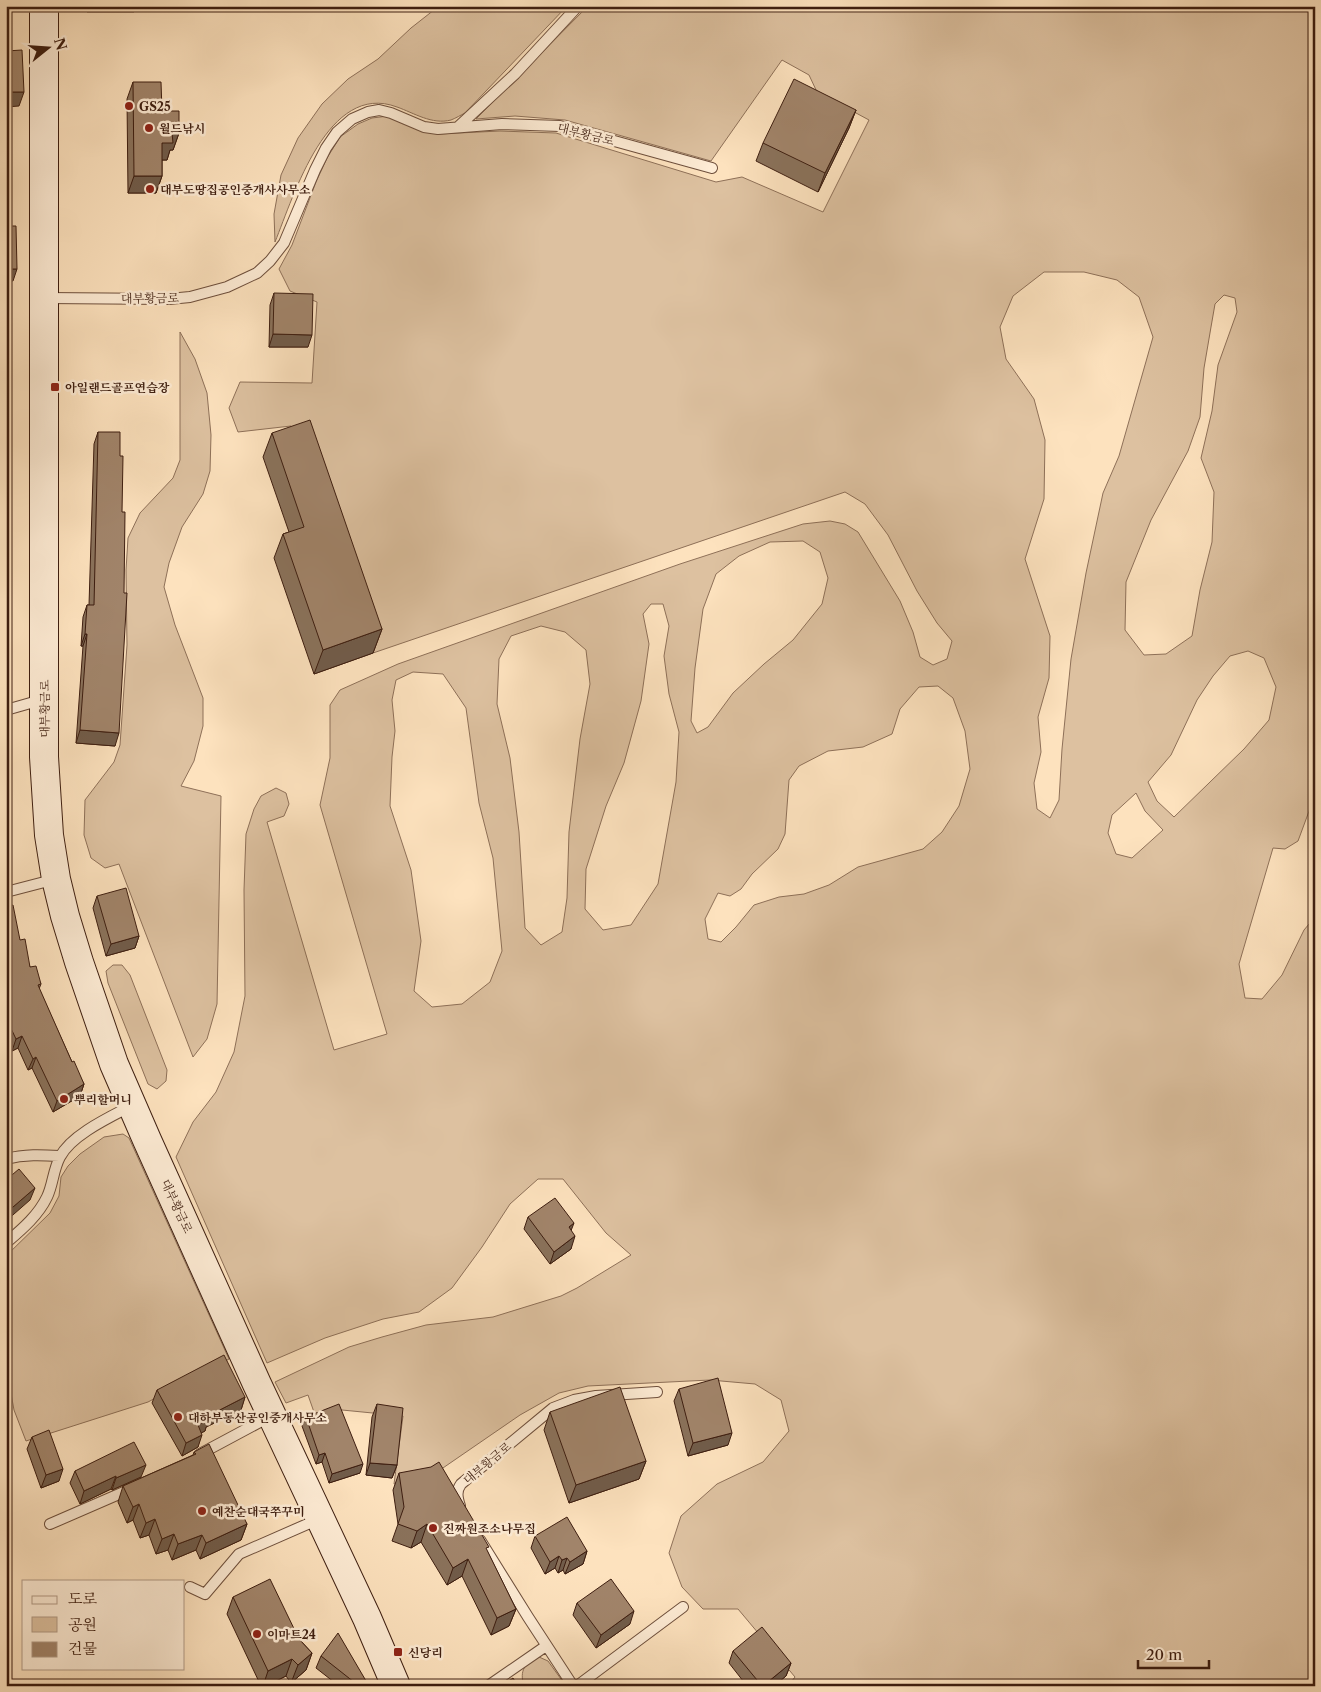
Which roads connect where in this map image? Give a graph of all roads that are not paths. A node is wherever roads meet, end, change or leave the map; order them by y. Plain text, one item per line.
1 (44, 6) edge
2 (578, 6) edge
3 (458, 127) junction
4 (712, 168) dead end
5 (44, 298) junction
6 (44, 699) junction
7 (6, 710) edge
8 (56, 879) junction
9 (6, 892) edge
10 (132, 1106) junction
11 (60, 1156) junction
12 (6, 1159) edge
13 (6, 1244) edge
14 (657, 1392) dead end
15 (272, 1416) junction
16 (187, 1461) edge
17 (145, 1483) edge
18 (467, 1517) edge
19 (320, 1518) junction
20 (50, 1524) dead end
21 (477, 1534) edge
22 (190, 1587) dead end
23 (683, 1607) dead end
24 (546, 1646) junction
25 (396, 1686) edge
26 (488, 1686) edge
27 (573, 1686) edge
28 (577, 1686) edge

1 - 5 main road, 대부황금로
2 - 3 lane
3 - 4 lane, 대부황금로
3 - 5 lane, 대부황금로
5 - 6 main road, 대부황금로
6 - 7 lane
6 - 8 main road, 대부황금로
8 - 9 lane
8 - 10 main road, 대부황금로
10 - 11 lane
10 - 15 main road, 대부황금로
11 - 12 lane
11 - 13 lane
14 - 18 lane, 대부황금로
15 - 16 lane
15 - 19 main road, 대부황금로
17 - 20 lane
19 - 22 lane
19 - 25 main road, 대부황금로
21 - 24 lane
23 - 28 lane
24 - 26 lane
24 - 27 lane

